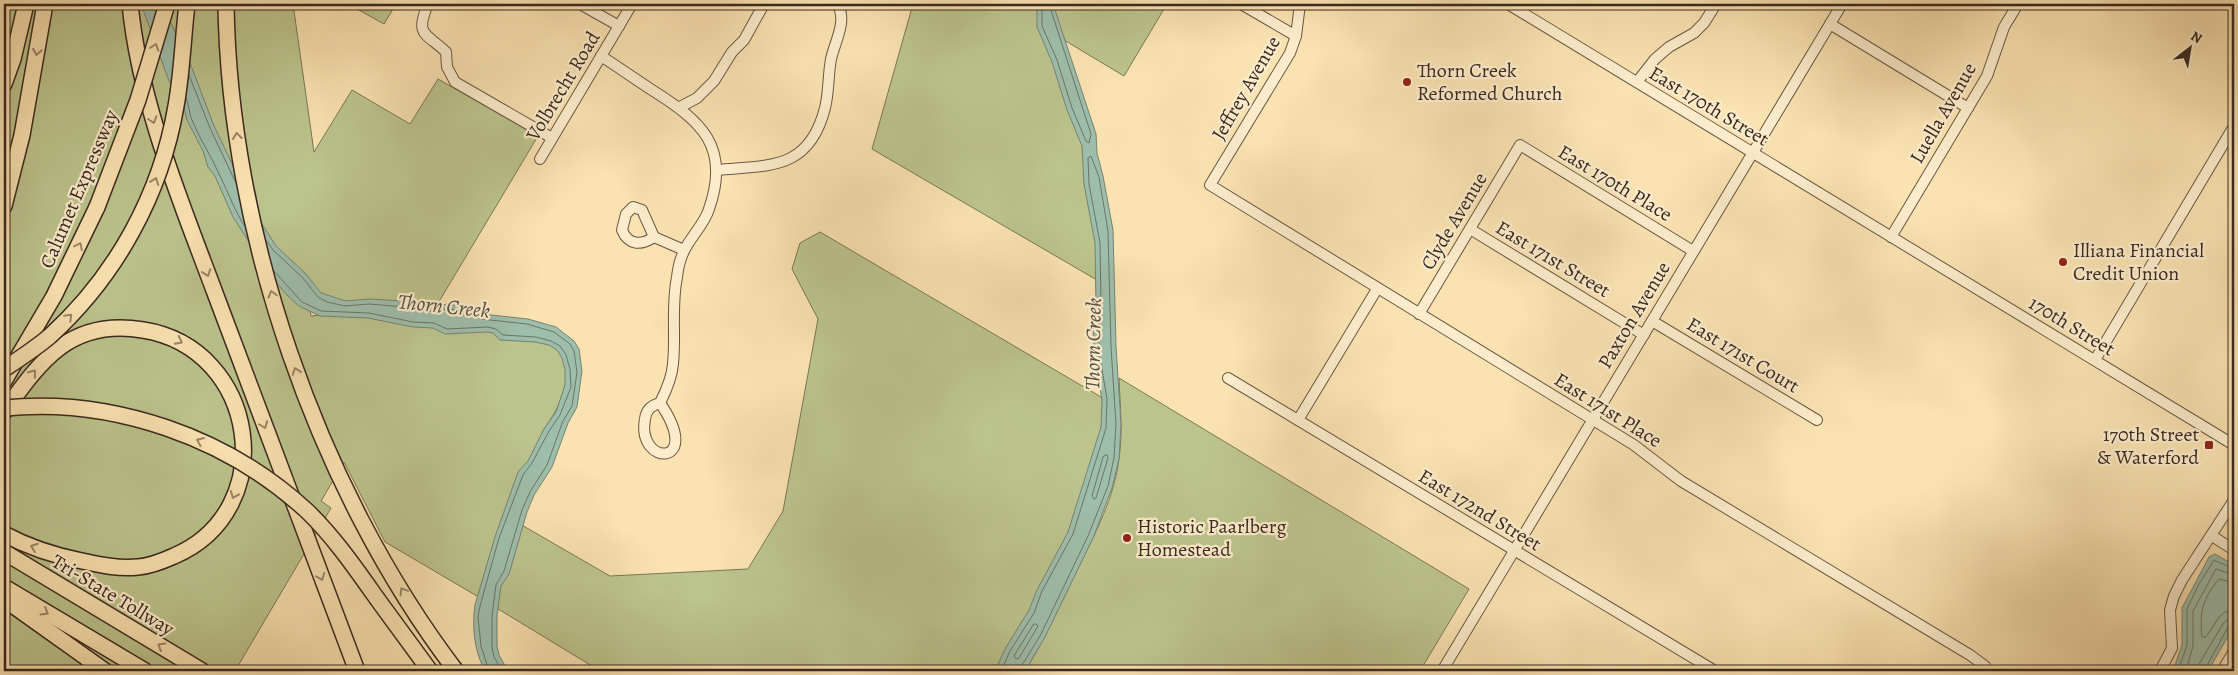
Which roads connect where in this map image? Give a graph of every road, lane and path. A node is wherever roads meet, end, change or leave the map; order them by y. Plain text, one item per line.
1 (26, 4) edge
2 (45, 4) edge
3 (130, 4) edge
4 (167, 4) edge
5 (187, 4) edge
6 (428, 4) edge
7 (580, 4) edge
8 (632, 4) edge
9 (764, 4) edge
10 (837, 4) edge
11 (1241, 4) edge
12 (1300, 4) edge
13 (1508, 4) edge
14 (1716, 4) edge
15 (1842, 4) edge
16 (2018, 4) edge
17 (226, 8) edge
18 (1830, 24) junction
19 (619, 26) junction
20 (1296, 36) junction
21 (601, 56) junction
22 (1637, 82) junction
23 (4, 84) edge
24 (680, 107) junction
25 (1968, 108) junction
26 (2234, 126) edge
27 (552, 138) junction
28 (1520, 146) joint
29 (1752, 153) junction
30 (540, 160) dead end
31 (716, 170) junction
32 (1210, 185) joint
33 (4, 206) edge
34 (1470, 229) junction
35 (654, 237) dead end
36 (1891, 237) junction
37 (684, 250) junction
38 (1693, 251) junction
39 (1377, 288) junction
40 (1419, 314) junction
41 (1652, 320) junction
42 (1644, 335) junction
43 (2094, 360) junction
44 (4, 369) edge
45 (1228, 378) dead end
46 (4, 381) edge
47 (660, 404) junction
48 (4, 410) edge
49 (1593, 419) junction
50 (1298, 420) junction
51 (1817, 420) dead end
52 (2234, 445) edge
53 (2234, 500) edge
54 (4, 534) edge
55 (2212, 536) junction
56 (2234, 550) edge
57 (1514, 551) junction
58 (4, 552) edge
59 (4, 587) edge
60 (4, 599) edge
61 (2234, 651) edge
62 (1984, 669) edge
63 (105, 671) edge
64 (145, 671) edge
65 (202, 671) edge
66 (357, 671) edge
67 (430, 671) edge
68 (456, 671) edge
69 (1442, 671) edge
70 (1715, 671) edge
71 (2160, 671) edge
72 (2222, 671) edge

1 - 23 highway
2 -> 33 highway
3 -> 66 highway
46 -> 4 highway, Calumet Expressway, bridge
44 -> 5 highway, bridge
6 - 27 street
7 - 19 street
8 - 19 street, Volbrecht Road
9 - 24 street
10 - 31 street
11 - 20 street
12 - 20 street, Jeffrey Avenue
13 - 22 street, East 170th Street
14 - 22 street
15 - 18 street, Paxton Avenue
16 - 25 street, Luella Avenue
68 -> 17 highway
18 - 25 street
18 - 29 street, Paxton Avenue
19 - 21 street, Volbrecht Road
20 - 32 street, Jeffrey Avenue
21 - 24 street
21 - 27 street, Volbrecht Road
22 - 29 street, East 170th Street
24 - 31 street
25 - 36 street, Luella Avenue
26 - 43 street
27 - 30 street, Volbrecht Road
28 - 34 street, Clyde Avenue
28 - 38 street, East 170th Place
29 - 36 street, East 170th Street
29 - 38 street, Paxton Avenue
31 - 37 street
32 - 39 street, East 171st Place
34 - 40 street, Clyde Avenue
34 - 42 street, East 171st Street
35 - 37 street
36 - 43 street, 170th Street
37 - 47 street
38 - 41 street, Paxton Avenue
39 - 40 street, East 171st Place
39 - 50 street
40 - 49 street, East 171st Place
41 - 42 street, Paxton Avenue
41 - 51 street, East 171st Court
42 - 49 street, Paxton Avenue
43 - 52 street, 170th Street
45 - 50 street, East 172nd Street
47 - 47 street
48 -> 54 highway
67 -> 48 highway, bridge
49 - 57 street, Paxton Avenue
49 - 62 street, East 171st Place
50 - 57 street, East 172nd Street
53 - 55 street
55 - 56 street
55 - 71 street
57 - 69 street, Paxton Avenue
57 - 70 street, East 172nd Street
65 -> 58 highway, Tri-State Tollway
59 -> 64 highway
60 - 63 highway
61 - 72 street

